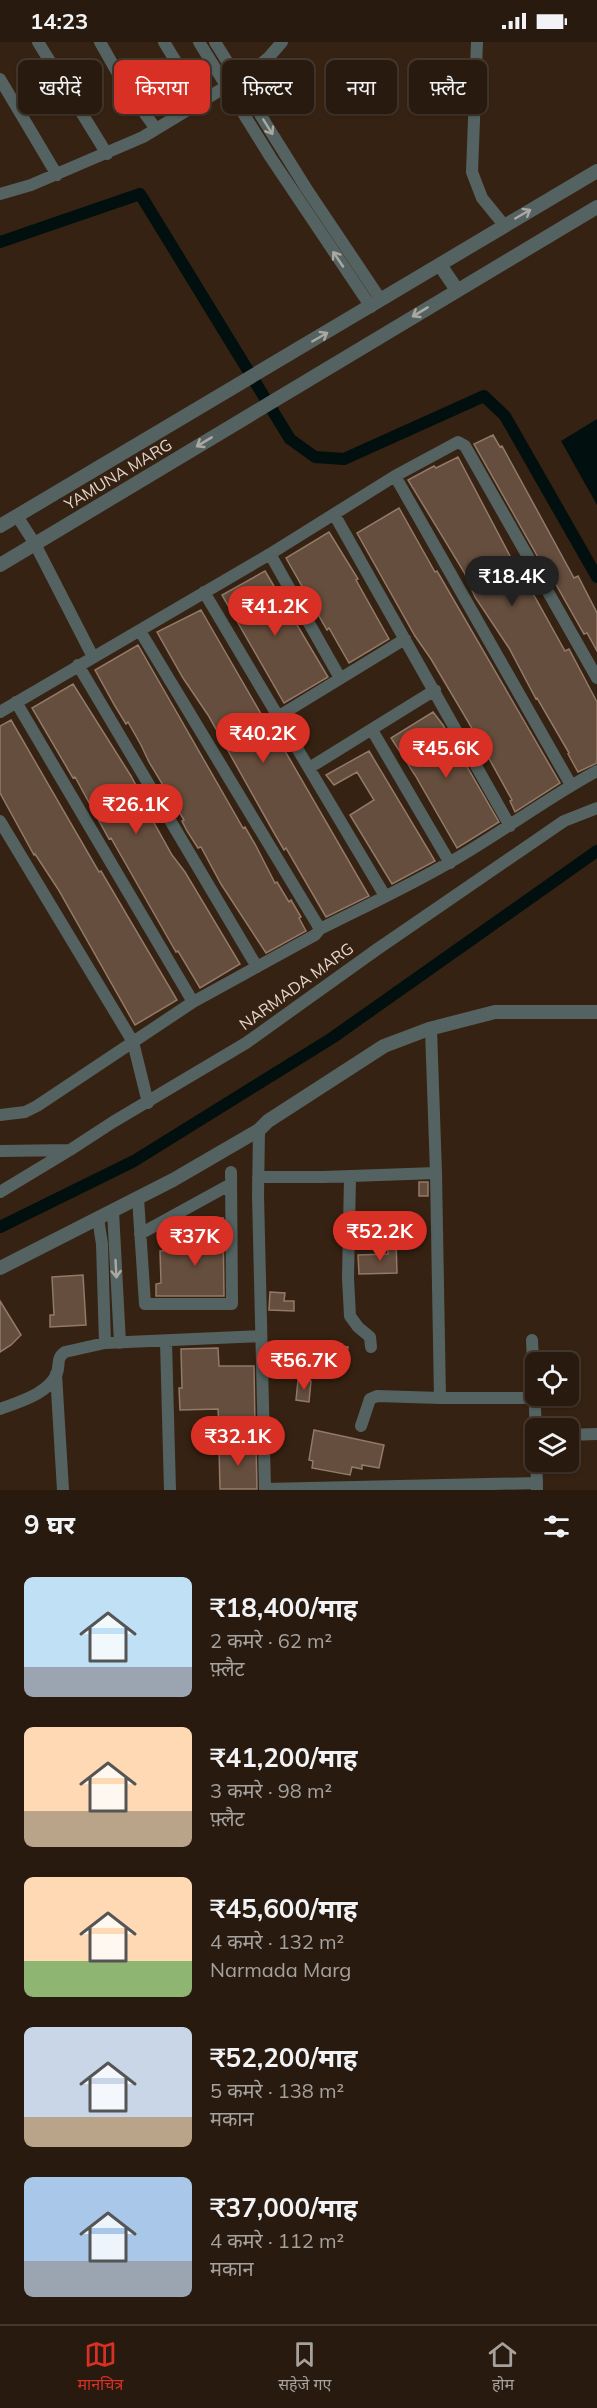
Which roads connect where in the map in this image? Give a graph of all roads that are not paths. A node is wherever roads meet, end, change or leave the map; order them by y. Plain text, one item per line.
1 (38, 42) edge
2 (100, 42) edge
3 (164, 42) edge
4 (199, 42) edge
5 (215, 42) edge
6 (282, 42) edge
7 (477, 42) edge
8 (175, 60) edge
9 (223, 60) edge
10 (266, 60) edge
11 (222, 70) edge
12 (0, 79) edge
13 (180, 114) edge
14 (248, 114) edge
15 (156, 129) junction
16 (107, 154) junction
17 (597, 171) edge
18 (57, 175) junction
19 (0, 193) edge
20 (597, 207) edge
21 (504, 225) junction
22 (440, 265) junction
23 (457, 290) junction
24 (376, 304) junction
25 (395, 476) junction
26 (334, 514) junction
27 (17, 516) junction
28 (0, 526) edge
29 (35, 544) junction
30 (270, 554) junction
31 (0, 565) edge
32 (204, 592) junction
33 (140, 631) junction
34 (405, 639) junction
35 (93, 657) junction
36 (78, 665) junction
37 (340, 678) junction
38 (597, 678) edge
39 (435, 690) junction
40 (16, 702) junction
41 (0, 712) edge
42 (279, 716) junction
43 (372, 730) junction
44 (309, 768) junction
45 (597, 771) edge
46 (571, 785) junction
47 (597, 808) edge
48 (0, 821) edge
49 (510, 826) junction
50 (450, 863) junction
51 (385, 896) junction
52 (320, 929) junction
53 (258, 967) junction
54 (193, 1002) junction
55 (597, 1012) edge
56 (431, 1029) junction
57 (133, 1042) junction
58 (148, 1103) junction
59 (0, 1115) edge
60 (259, 1130) junction
61 (70, 1150) junction
62 (0, 1151) edge
63 (436, 1173) junction
64 (258, 1177) junction
65 (350, 1177) junction
66 (0, 1192) edge
67 (138, 1198) junction
68 (113, 1211) junction
69 (98, 1218) junction
70 (140, 1234) junction
71 (0, 1268) edge
72 (260, 1336) junction
73 (532, 1340) dead end
74 (166, 1342) junction
75 (105, 1343) junction
76 (120, 1343) junction
77 (371, 1347) dead end
78 (532, 1352) edge
79 (57, 1374) junction
80 (440, 1398) junction
81 (525, 1398) edge
82 (0, 1409) edge
83 (361, 1426) dead end
84 (597, 1434) edge
85 (579, 1435) edge
86 (537, 1486) edge
87 (447, 1487) edge
88 (358, 1488) edge
89 (63, 1490) edge
90 (170, 1490) edge
91 (265, 1490) edge

1 - 16 street
2 - 15 street
3 - 8 street
4 - 11 street
5 - 9 street
6 - 10 street
7 - 21 street
12 - 18 street
13 - 15 street
14 - 24 street
15 - 16 street
16 - 18 street
21 -> 17 street, YAMUNA MARG
18 - 19 street
20 - 23 street, YAMUNA MARG
21 - 22 street, YAMUNA MARG
22 - 23 street
22 - 24 street, YAMUNA MARG
23 -> 29 street, YAMUNA MARG
27 -> 24 street, YAMUNA MARG
25 - 26 street
25 - 38 street
25 - 46 street
26 - 30 street
26 - 34 street
27 - 28 street, YAMUNA MARG
27 - 29 street
29 - 31 street, YAMUNA MARG
29 - 35 street
30 - 32 street
30 - 37 street
32 - 33 street
32 - 42 street
33 - 35 street
33 - 52 street
34 - 37 street
34 - 39 street
35 - 36 street
36 - 40 street
36 - 53 street
37 - 42 street
39 - 43 street
39 - 49 street
40 - 41 street
40 - 54 street
42 - 44 street
43 - 44 street
43 - 50 street
44 - 51 street
45 - 46 street
46 - 49 street
47 - 58 street, NARMADA MARG
48 - 57 street
49 - 50 street
50 - 51 street
51 - 52 street
52 - 53 street
53 - 54 street
54 - 57 street
55 - 56 street
56 - 60 street
56 - 63 street
57 - 58 street
57 - 59 street
58 - 61 street, NARMADA MARG
60 - 64 street
60 - 67 street
61 - 62 street
61 - 66 street, NARMADA MARG
63 - 65 street
63 - 80 street
64 - 65 street
64 - 72 street
65 - 77 street
67 - 68 street
67 - 70 street
68 - 69 street
68 -> 76 street
69 - 71 street
69 - 75 street
70 - 70 street
72 - 74 street
72 - 91 street
73 - 78 street
74 - 76 street
74 - 90 street
75 - 76 street
75 - 79 street
79 - 82 street
79 - 89 street
80 - 81 street
80 - 83 street
84 - 85 street
86 - 87 street
87 - 88 street
88 - 91 street

